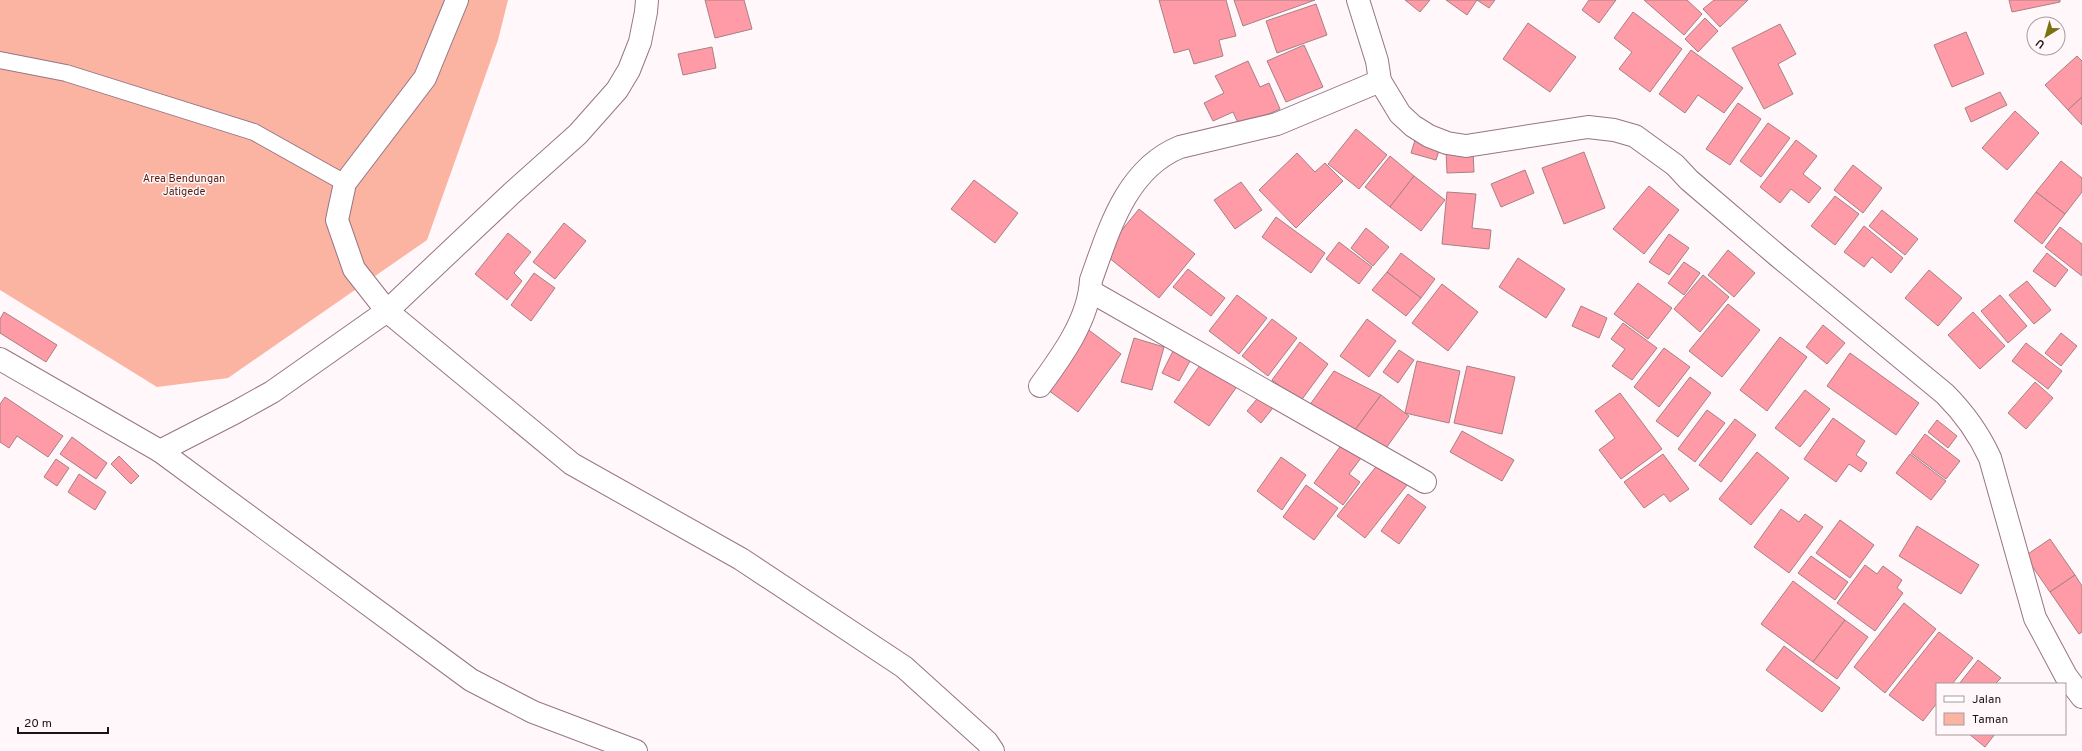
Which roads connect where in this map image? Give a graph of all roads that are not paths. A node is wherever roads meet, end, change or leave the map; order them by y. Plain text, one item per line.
1 (457, 0) edge
2 (647, 0) edge
3 (1358, 0) edge
4 (0, 60) edge
5 (1380, 81) junction
6 (345, 182) junction
7 (1090, 291) junction
8 (387, 311) junction
9 (0, 359) edge
10 (1040, 386) dead end
11 (160, 451) junction
12 (1425, 482) dead end
13 (2082, 698) edge
14 (636, 751) edge
15 (993, 751) edge

1 - 6 street
2 - 8 street
3 - 5 street
4 - 6 lane
5 - 7 street
5 - 13 street
6 - 8 street
7 - 10 street
7 - 12 street
8 - 11 street
8 - 15 street
9 - 11 street
11 - 14 street

